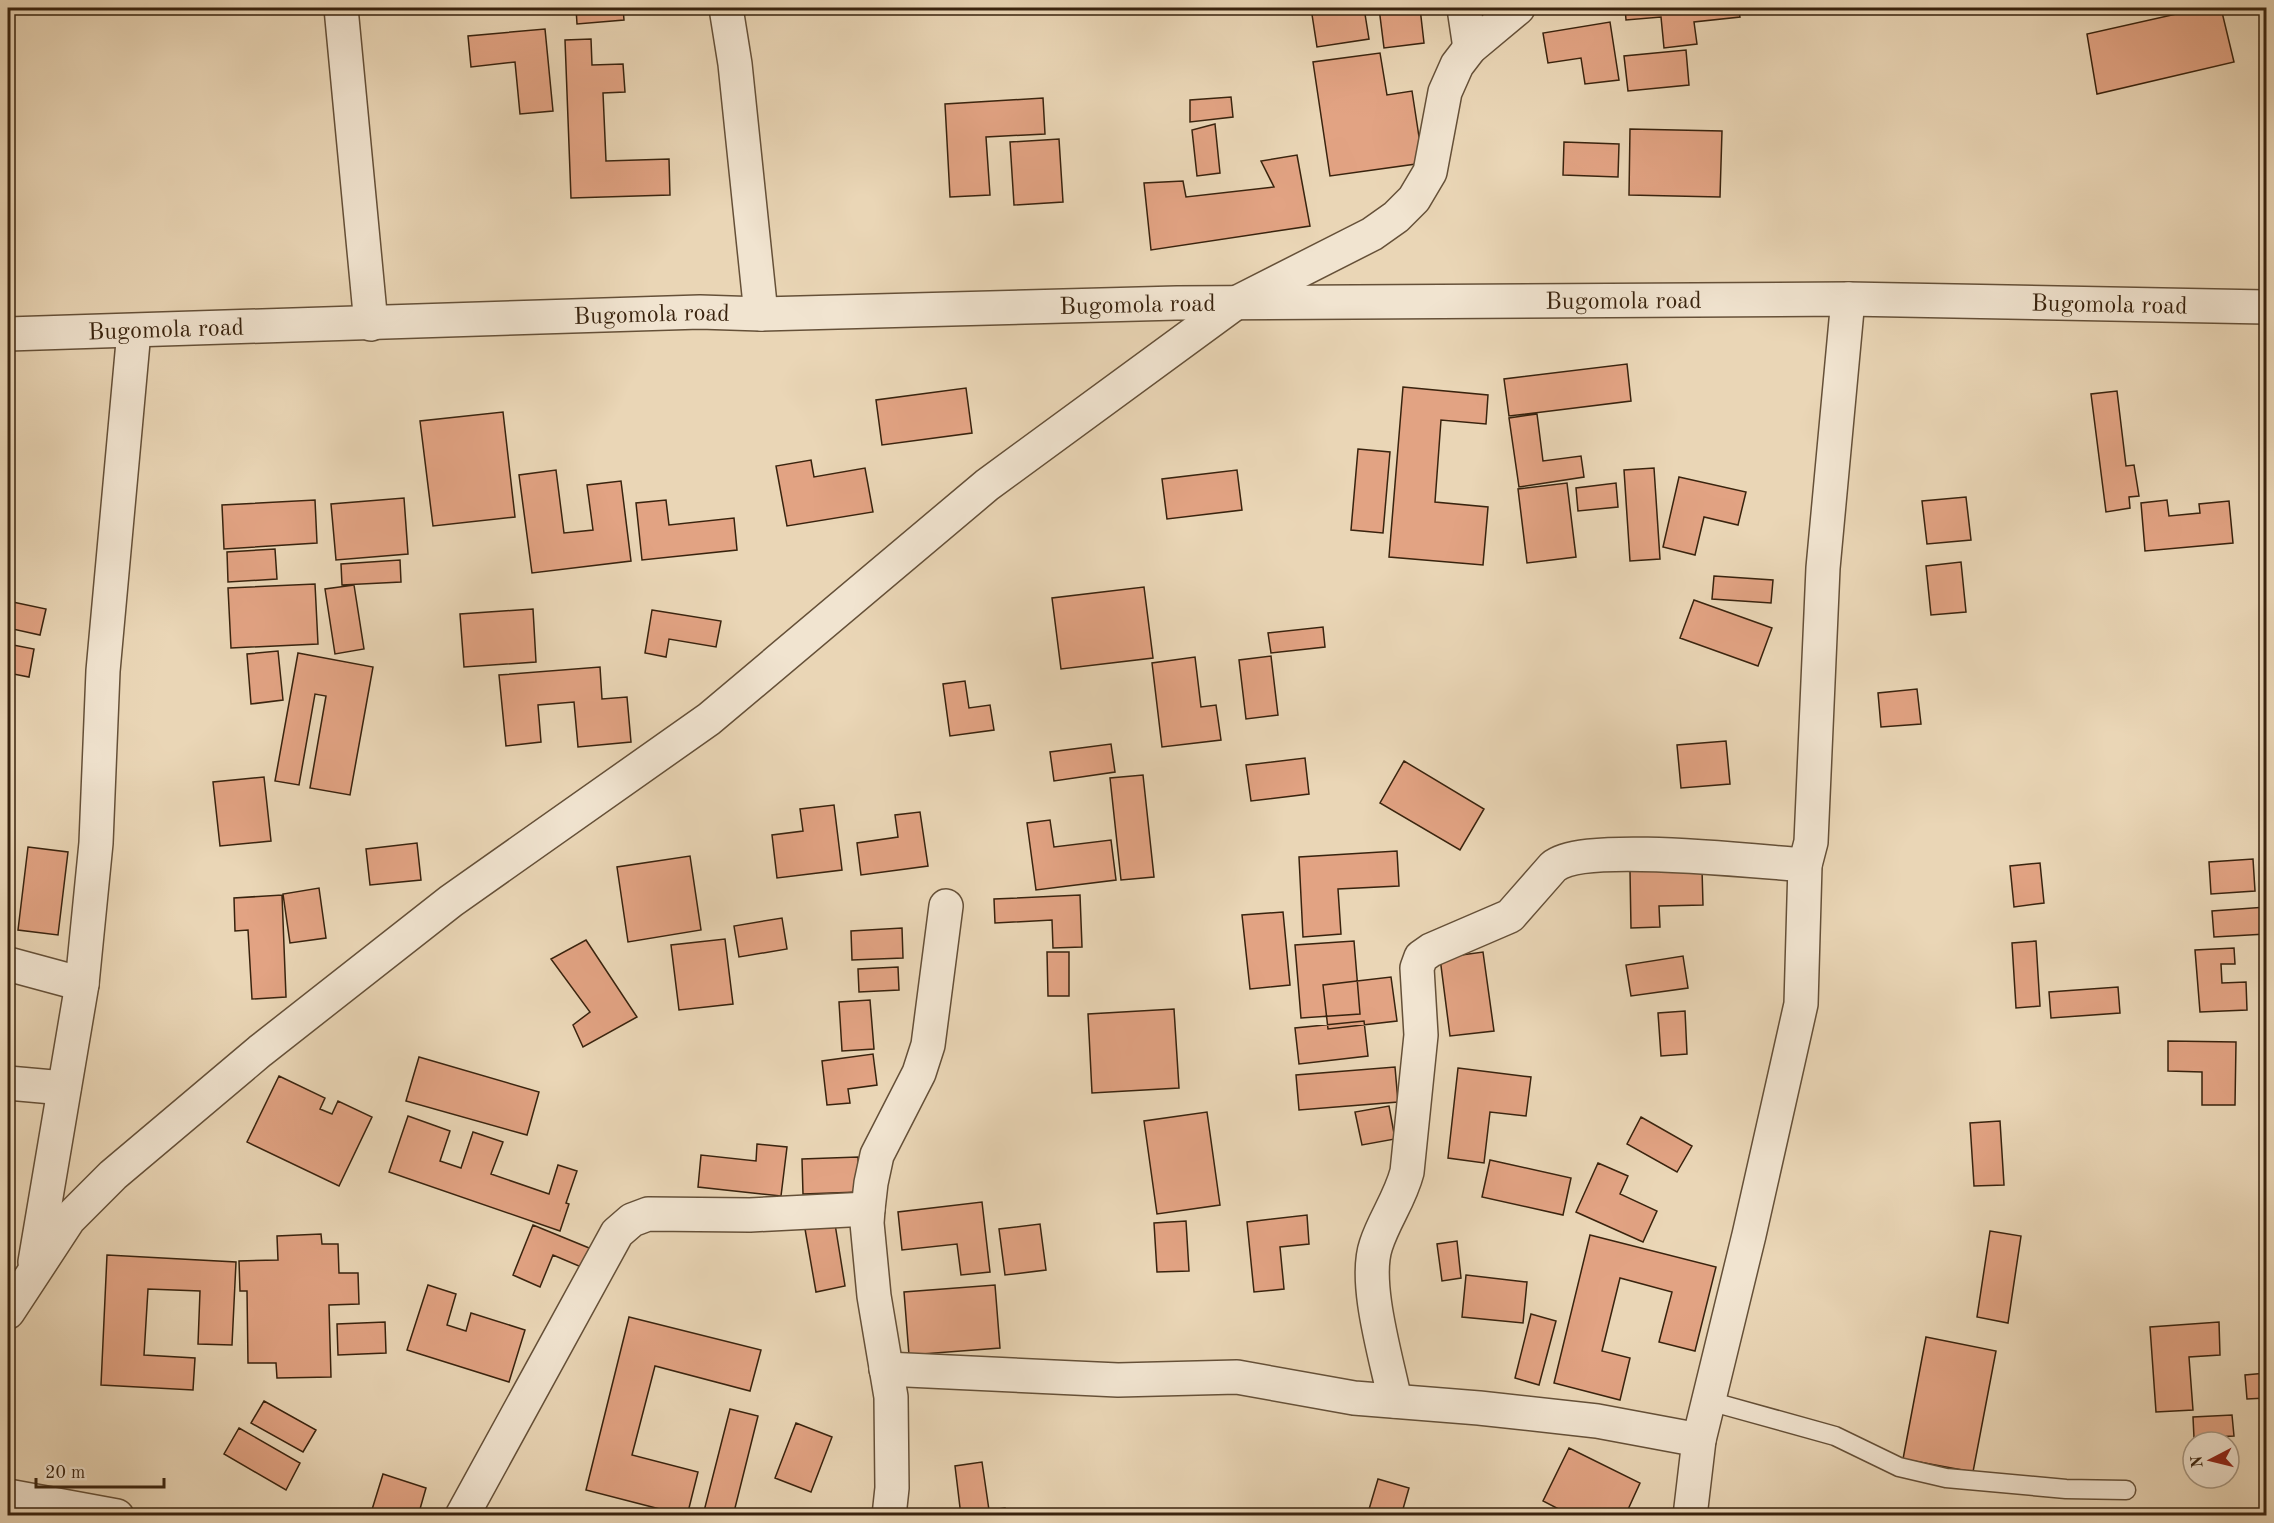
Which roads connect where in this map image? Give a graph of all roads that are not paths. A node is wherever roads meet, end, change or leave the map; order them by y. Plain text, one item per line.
1 (341, 8) edge
2 (726, 8) edge
3 (1464, 8) edge
4 (1518, 8) edge
5 (1470, 48) junction
6 (1848, 299) junction
7 (1234, 304) junction
8 (2266, 307) edge
9 (761, 314) junction
10 (371, 324) junction
11 (135, 331) junction
12 (8, 334) edge
13 (1805, 865) junction
14 (946, 906) dead end
15 (8, 964) edge
16 (82, 984) junction
17 (8, 1083) edge
18 (64, 1088) junction
19 (868, 1209) junction
20 (33, 1273) junction
21 (8, 1312) edge
22 (886, 1369) junction
23 (1395, 1401) junction
24 (1709, 1401) junction
25 (1700, 1440) junction
26 (2126, 1490) dead end
27 (8, 1496) edge
28 (117, 1515) edge
29 (462, 1515) edge
30 (889, 1515) edge
31 (1690, 1515) edge

1 - 10 street
2 - 9 street
3 - 5 street
4 - 5 street
5 - 7 street
6 - 7 street, Bugomola road
6 - 8 street, Bugomola road
6 - 13 street
7 - 9 street, Bugomola road
7 - 20 street
9 - 10 street, Bugomola road
10 - 11 street, Bugomola road
11 - 12 street, Bugomola road
11 - 16 street
13 - 23 street
13 - 24 street
14 - 19 street
15 - 16 street
16 - 18 street
17 - 18 street
18 - 20 street
19 - 22 street
19 - 29 street
20 - 21 street
22 - 23 street
22 - 30 street
23 - 25 street
24 - 25 street
24 - 26 lane
25 - 31 street
27 - 28 street

